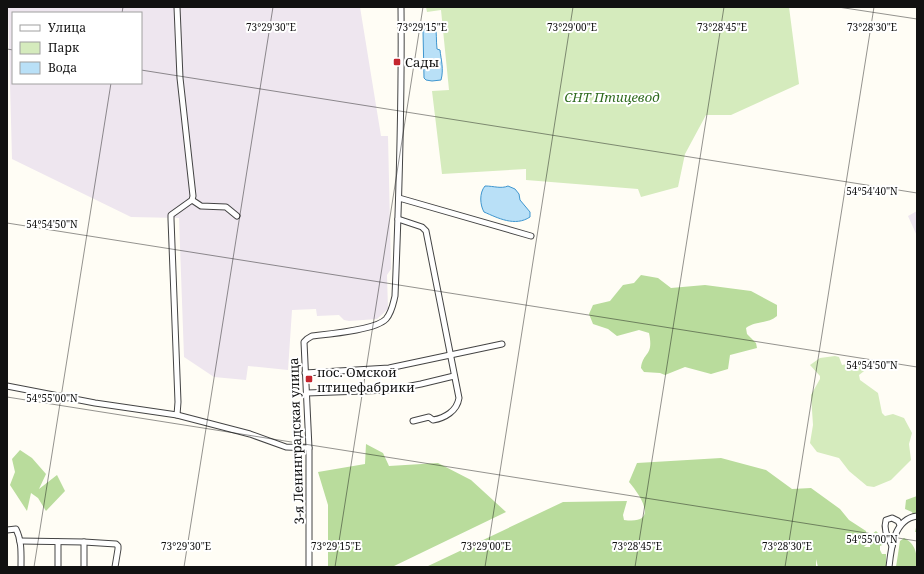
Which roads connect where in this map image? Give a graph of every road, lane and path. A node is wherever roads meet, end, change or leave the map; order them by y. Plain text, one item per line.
1 (177, 7) edge
2 (401, 7) edge
3 (398, 198) junction
4 (192, 200) junction
5 (237, 216) dead end
6 (398, 220) junction
7 (531, 236) dead end
8 (502, 344) dead end
9 (451, 355) junction
10 (306, 372) junction
11 (454, 376) junction
12 (7, 386) edge
13 (307, 393) junction
14 (177, 415) junction
15 (413, 421) dead end
16 (309, 448) junction
17 (917, 516) edge
18 (900, 526) junction
19 (7, 530) edge
20 (20, 541) junction
21 (58, 542) junction
22 (84, 542) junction
23 (892, 546) junction
24 (21, 567) edge
25 (58, 567) edge
26 (84, 567) edge
27 (115, 567) edge
28 (309, 567) edge
29 (889, 567) edge

1 - 4 street
2 - 3 street
3 - 6 street
3 - 7 street
4 - 5 street
4 - 14 street
6 - 9 street
6 - 10 street, 3-я Ленинградская улица
8 - 9 street
9 - 10 street
9 - 11 street
10 - 13 street, 3-я Ленинградская улица
11 - 13 street
11 - 15 street
12 - 14 street
13 - 16 street, 3-я Ленинградская улица
14 - 16 street
16 - 28 street, 3-я Ленинградская улица
17 - 18 street
18 - 23 street
18 - 23 street
19 - 20 street
20 - 21 street
20 - 24 street
21 - 22 street
21 - 25 street
22 - 26 street
22 - 27 street
23 - 29 street

